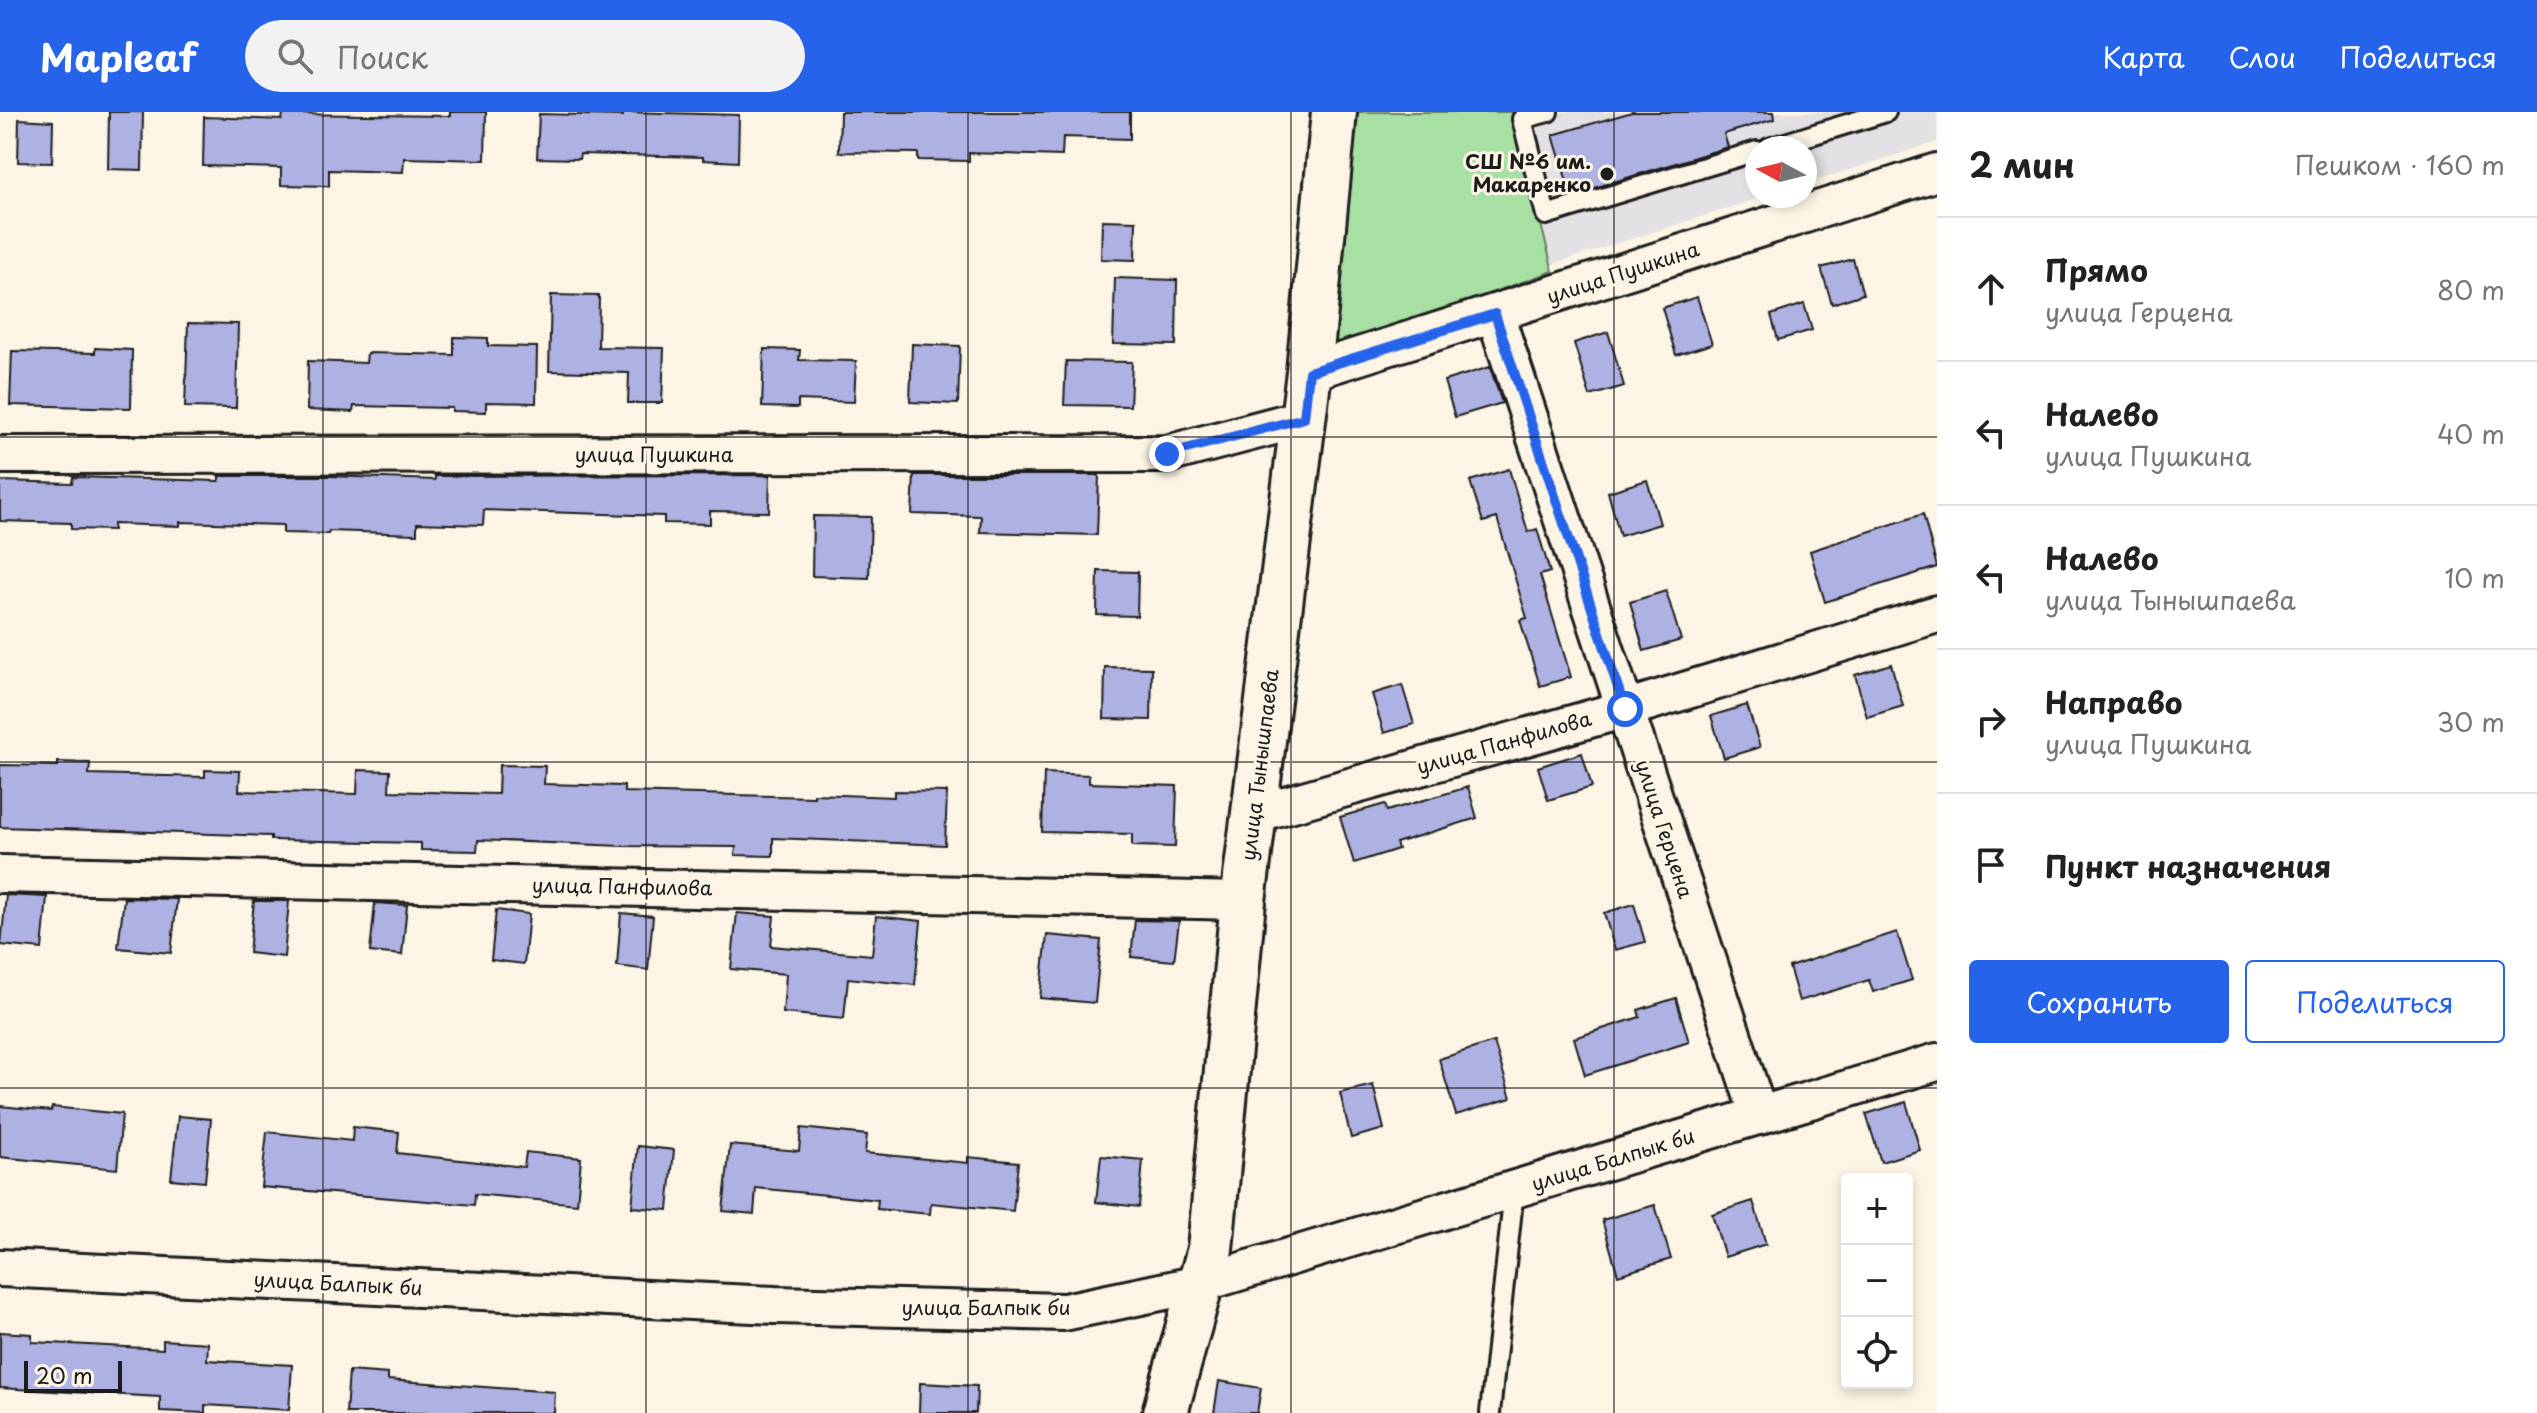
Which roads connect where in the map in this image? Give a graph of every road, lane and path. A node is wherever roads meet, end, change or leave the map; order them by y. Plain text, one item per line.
1 (1334, 112) edge
2 (1548, 112) edge
3 (1886, 112) edge
4 (1808, 136) edge
5 (1745, 155) edge
6 (1937, 172) edge
7 (1817, 201) edge
8 (1786, 208) edge
9 (1495, 314) junction
10 (1309, 372) junction
11 (1304, 418) junction
12 (0, 455) edge
13 (1937, 614) edge
14 (1625, 709) junction
15 (1254, 814) junction
16 (0, 874) edge
17 (1243, 901) junction
18 (1937, 1062) edge
19 (1759, 1116) junction
20 (1514, 1190) junction
21 (0, 1268) edge
22 (1199, 1284) junction
23 (1165, 1413) edge
24 (1490, 1413) edge

1 - 10 street, улица Тынышпаева
2 - 5 lane
3 - 4 lane
6 - 7 street, улица Пушкина
8 - 9 street, улица Пушкина
9 - 10 street, улица Пушкина
9 - 14 street, улица Герцена
10 - 11 street, улица Тынышпаева
11 - 12 street, улица Пушкина
11 - 15 street, улица Тынышпаева
13 - 14 street, улица Панфилова
14 - 15 street, улица Панфилова
14 - 19 street, улица Герцена
15 - 17 street, улица Тынышпаева
16 - 17 street, улица Панфилова
17 - 22 street, улица Тынышпаева
18 - 19 street, улица Балпык би
19 - 20 street, улица Балпык би
20 - 22 street, улица Балпык би
20 - 24 lane
21 - 22 street, улица Балпык би
22 - 23 street, улица Тынышпаева

